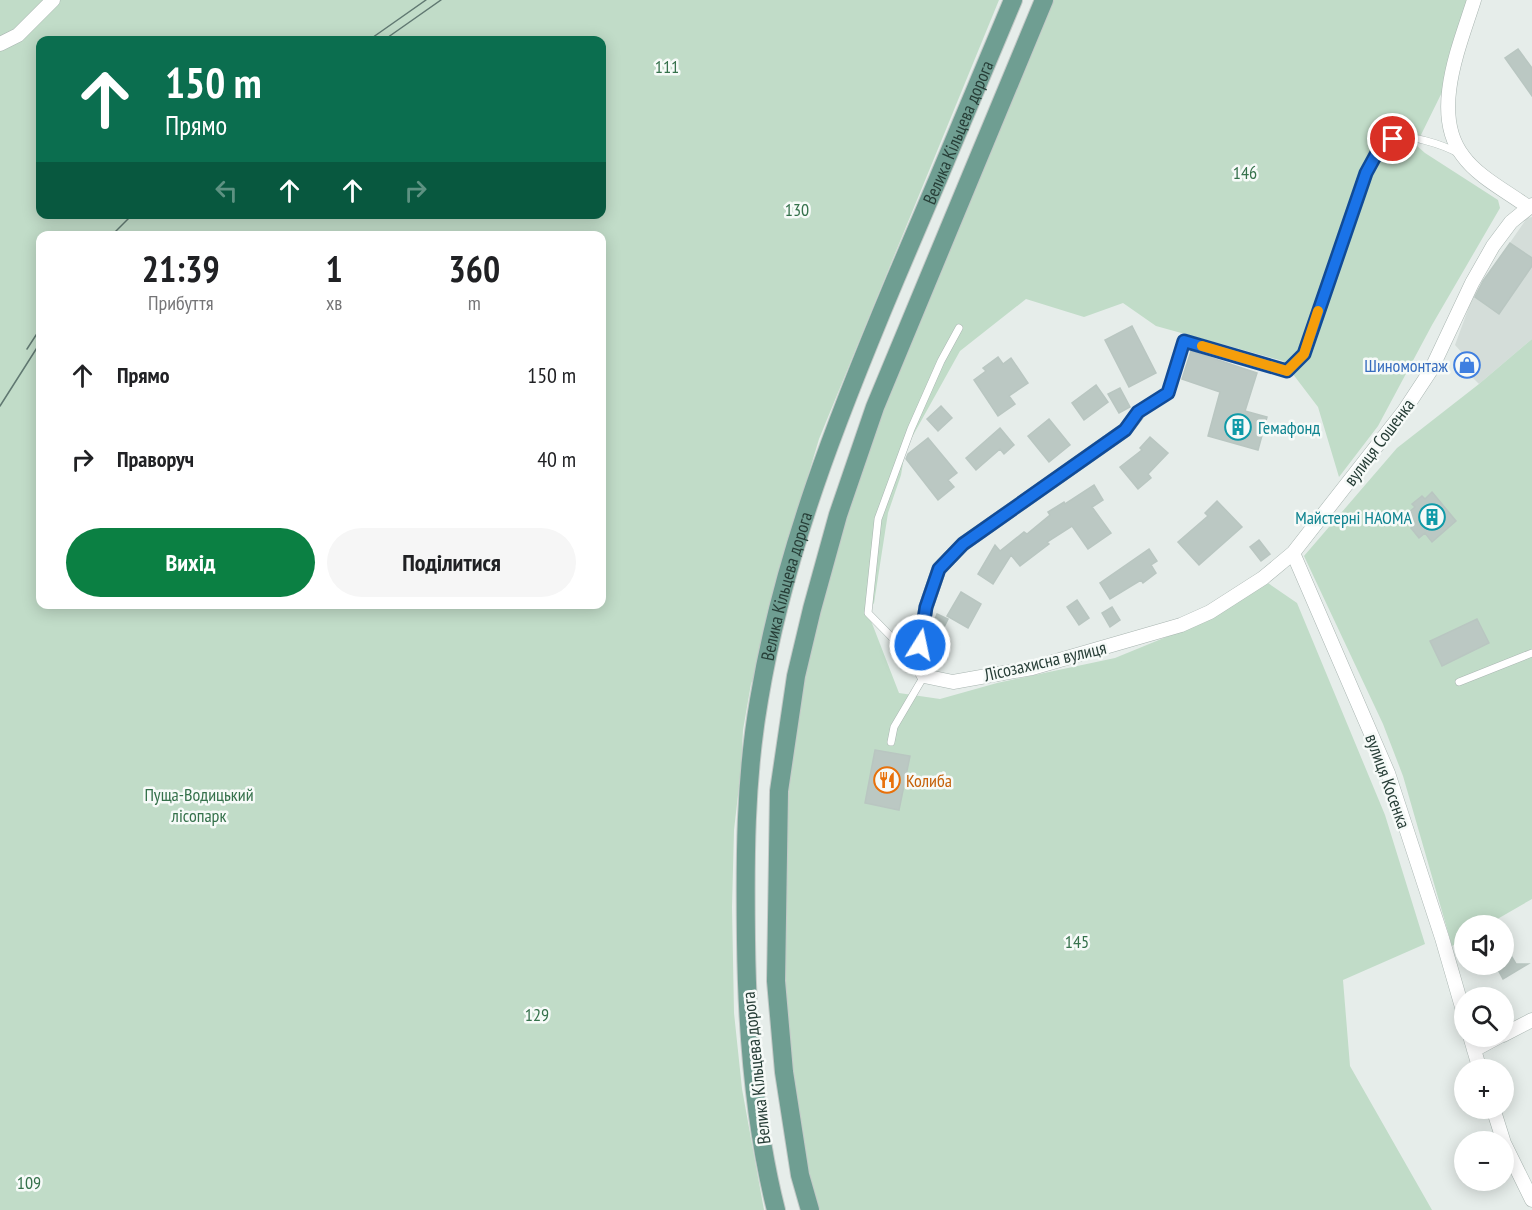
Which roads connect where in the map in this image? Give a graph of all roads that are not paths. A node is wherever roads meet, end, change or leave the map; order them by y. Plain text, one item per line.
1 (53, 0) edge
2 (1013, 0) edge
3 (1044, 0) edge
4 (1474, 0) edge
5 (0, 45) edge
6 (1463, 156) junction
7 (1530, 206) edge
8 (959, 328) dead end
9 (1138, 412) joint
10 (1293, 554) junction
11 (1532, 653) edge
12 (920, 670) junction
13 (1459, 682) dead end
14 (891, 742) dead end
15 (1456, 987) edge
16 (1532, 1020) edge
17 (1514, 1029) edge
18 (1496, 1119) edge
19 (1532, 1200) edge
20 (776, 1210) edge
21 (810, 1210) edge

1 - 5 street
2 - 20 main road, Велика Кільцева дорога
3 - 21 main road, Велика Кільцева дорога
4 - 6 street
6 - 7 street
6 - 9 lane
7 - 10 street, вулиця Сошенка
8 - 12 lane
9 - 12 street
10 - 12 street, Лісозахисна вулиця
10 - 15 street, вулиця Косенка
11 - 13 lane
12 - 14 lane
16 - 17 street
18 - 19 street

